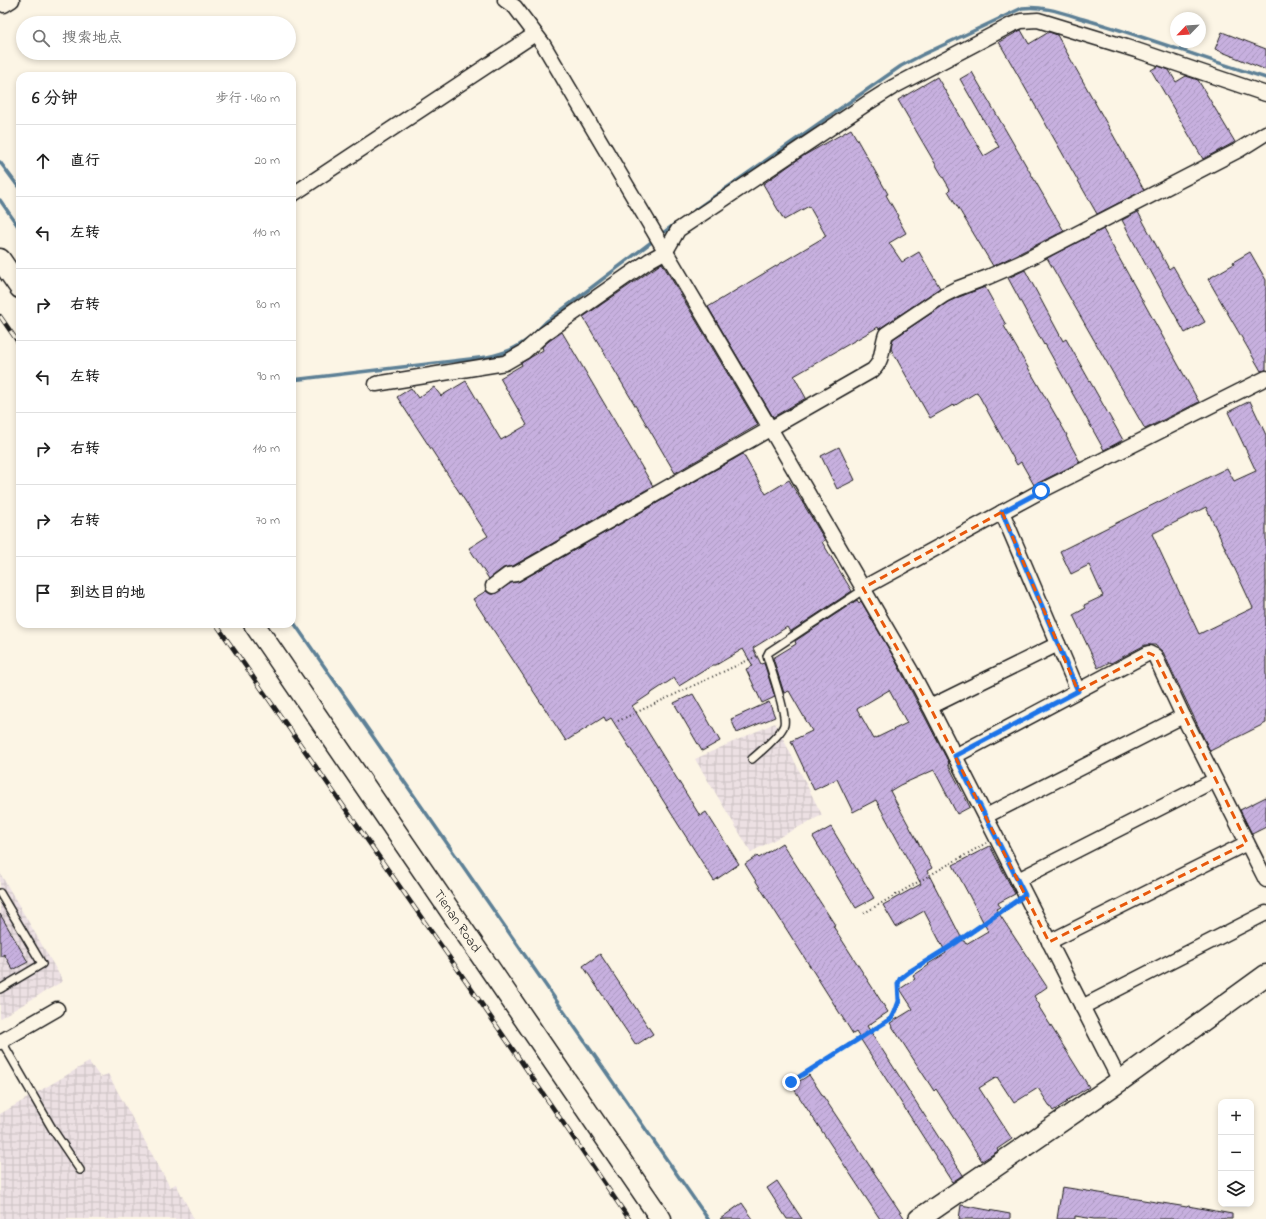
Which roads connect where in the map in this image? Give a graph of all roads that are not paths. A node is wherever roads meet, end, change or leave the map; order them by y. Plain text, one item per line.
1 (0, 0) edge
2 (12, 0) edge
3 (505, 0) edge
4 (535, 34) junction
5 (1266, 94) edge
6 (1266, 133) edge
7 (296, 192) edge
8 (660, 241) junction
9 (0, 259) edge
10 (16, 282) edge
11 (1266, 378) edge
12 (376, 384) dead end
13 (770, 428) junction
14 (1002, 512) junction
15 (493, 586) dead end
16 (863, 589) junction
17 (257, 628) edge
18 (1058, 644) junction
19 (1078, 691) junction
20 (930, 707) junction
21 (1183, 716) junction
22 (955, 756) junction
23 (752, 759) dead end
24 (1215, 780) junction
25 (986, 816) junction
26 (1247, 843) junction
27 (1018, 880) junction
28 (1266, 880) edge
29 (0, 893) edge
30 (1266, 913) edge
31 (1049, 942) junction
32 (1266, 975) edge
33 (0, 989) edge
34 (1082, 1007) junction
35 (57, 1009) dead end
36 (1, 1040) edge
37 (1120, 1081) junction
38 (80, 1170) dead end
39 (661, 1219) edge
40 (920, 1219) edge

1 - 2 street
3 - 4 street
4 - 7 street
4 - 8 street
5 - 8 street
6 - 13 street
8 - 12 street
8 - 13 street
9 - 10 street
11 - 14 street
13 - 15 street
13 - 16 street
14 - 16 street
14 - 18 street
16 - 20 street
16 - 23 lane
17 - 39 street, Tienan Road
18 - 19 street
18 - 20 street
19 - 21 street
19 - 22 street
20 - 22 street
21 - 24 street
21 - 25 street
22 - 25 street
24 - 26 street
24 - 27 street
25 - 27 street
26 - 28 street
26 - 31 street
27 - 31 street
29 - 33 lane
30 - 34 street
31 - 34 street
32 - 37 street
34 - 37 street
35 - 36 street
36 - 38 lane
37 - 40 street

